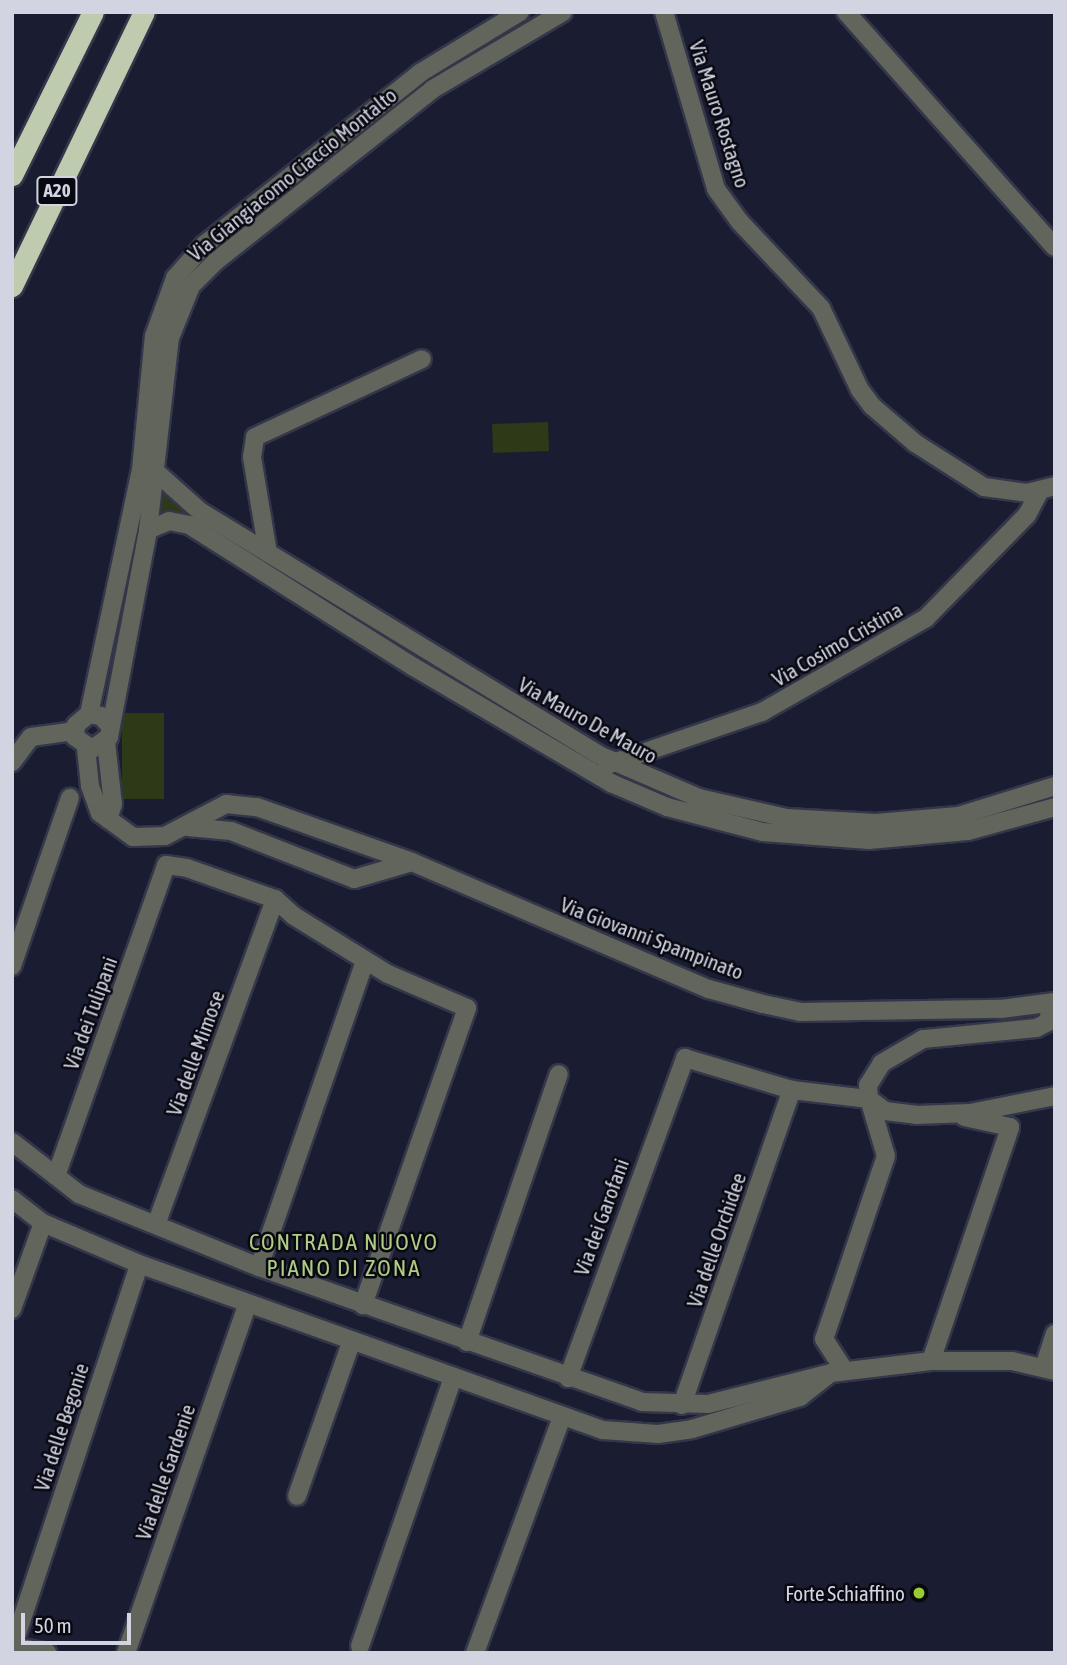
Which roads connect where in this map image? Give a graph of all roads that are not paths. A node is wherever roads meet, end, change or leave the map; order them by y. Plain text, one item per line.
1 (93, 12) edge
2 (144, 12) edge
3 (520, 12) edge
4 (563, 12) edge
5 (664, 12) edge
6 (846, 12) edge
7 (12, 176) edge
8 (1055, 247) edge
9 (12, 286) edge
10 (422, 359) dead end
11 (149, 471) junction
12 (1047, 489) edge
13 (139, 529) junction
14 (268, 553) junction
15 (89, 714) junction
16 (74, 731) junction
17 (107, 734) junction
18 (86, 748) junction
19 (12, 762) edge
20 (605, 768) junction
21 (1055, 786) edge
22 (70, 798) dead end
23 (1055, 807) edge
24 (108, 818) junction
25 (188, 827) junction
26 (412, 862) junction
27 (275, 899) junction
28 (365, 961) junction
29 (12, 966) edge
30 (1053, 1003) edge
31 (559, 1074) dead end
32 (792, 1090) junction
33 (1055, 1096) edge
34 (869, 1099) junction
35 (949, 1114) junction
36 (12, 1142) edge
37 (56, 1177) junction
38 (12, 1199) edge
39 (157, 1222) junction
40 (43, 1223) junction
41 (139, 1264) junction
42 (259, 1267) junction
43 (247, 1305) junction
44 (363, 1305) junction
45 (12, 1309) edge
46 (1055, 1334) edge
47 (467, 1342) junction
48 (351, 1343) junction
49 (931, 1361) junction
50 (1049, 1369) edge
51 (838, 1372) junction
52 (453, 1377) junction
53 (568, 1378) junction
54 (682, 1405) junction
55 (562, 1416) junction
56 (297, 1496) dead end
57 (13, 1646) edge
58 (360, 1646) dead end
59 (47, 1653) edge
60 (126, 1653) edge
61 (475, 1653) edge

1 - 7 highway, A20
2 - 9 highway, A20
3 - 11 street, Via Giangiacomo Ciaccio Montalto
4 - 11 street, Via Giangiacomo Ciaccio Montalto
5 - 12 street, Via Mauro Rostagno
6 - 8 street
10 - 14 street
11 - 13 street, Via Giangiacomo Ciaccio Montalto
11 - 14 street, Via Mauro De Mauro
12 - 20 street, Via Cosimo Cristina
13 - 15 street
13 - 17 street
13 - 20 street, Via Mauro De Mauro
14 - 20 street, Via Mauro De Mauro
15 - 16 street
15 - 17 street
16 - 18 street
16 - 19 street
17 - 18 street
17 - 24 street
18 - 24 street, Via Giovanni Spampinato
20 - 21 street, Via Mauro De Mauro
20 - 23 street, Via Mauro De Mauro
22 - 29 street
24 - 25 street, Via Giovanni Spampinato
25 - 26 street, Via Giovanni Spampinato
25 - 26 street, Via Giovanni Spampinato
26 - 30 street, Via Giovanni Spampinato
27 - 28 street
27 - 37 street, Via dei Tulipani
27 - 39 street, Via delle Mimose
28 - 42 street
28 - 44 street
30 - 34 street
31 - 47 street
32 - 34 street
32 - 53 street, Via dei Garofani
32 - 54 street, Via delle Orchidee
33 - 35 street
34 - 35 street
34 - 51 street
35 - 49 street
36 - 37 street
37 - 39 street
38 - 40 street
39 - 42 street
40 - 41 street
40 - 45 street
41 - 43 street
41 - 57 street, Via delle Begonie
42 - 44 street
43 - 48 street
43 - 60 street, Via delle Gardenie
44 - 47 street
46 - 50 street
47 - 53 street
48 - 52 street
48 - 56 street
49 - 50 street
49 - 51 street
51 - 54 street
51 - 55 street
52 - 55 street
52 - 58 street
53 - 54 street
55 - 61 street
57 - 59 street

